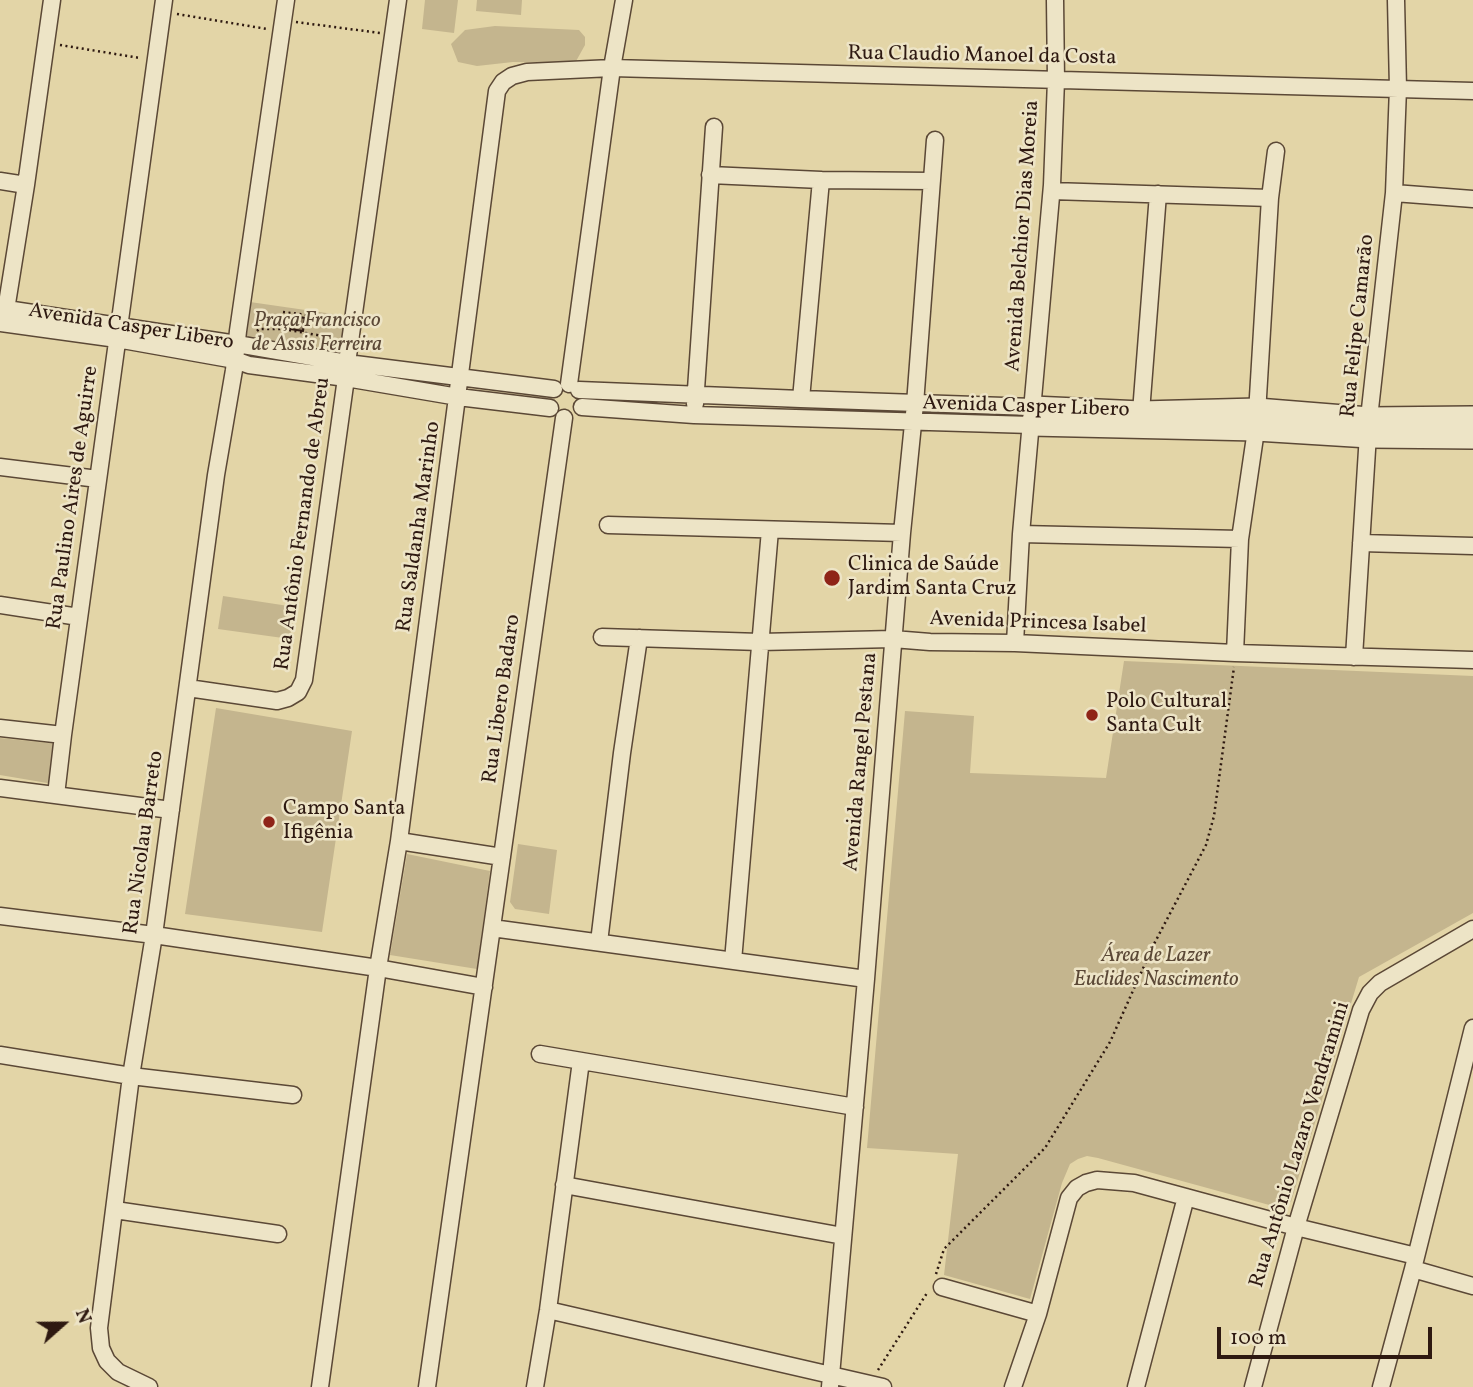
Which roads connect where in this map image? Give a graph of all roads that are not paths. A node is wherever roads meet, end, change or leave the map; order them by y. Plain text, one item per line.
1 (52, 0) edge
2 (286, 0) edge
3 (398, 0) edge
4 (624, 0) edge
5 (1055, 0) edge
6 (1396, 0) edge
7 (164, 6) edge
8 (612, 68) junction
9 (1056, 80) junction
10 (1398, 88) junction
11 (1473, 91) edge
12 (497, 92) joint
13 (714, 127) dead end
14 (935, 140) dead end
15 (1276, 151) dead end
16 (710, 175) junction
17 (821, 180) junction
18 (0, 181) edge
19 (932, 181) junction
20 (26, 185) junction
21 (1052, 191) junction
22 (1394, 193) junction
23 (1158, 194) junction
24 (1270, 198) junction
25 (1473, 199) edge
26 (3, 316) edge
27 (118, 332) junction
28 (237, 344) junction
29 (235, 360) junction
30 (347, 364) junction
31 (461, 377) junction
32 (567, 388) junction
33 (695, 394) junction
34 (458, 397) junction
35 (801, 400) junction
36 (915, 404) junction
37 (582, 407) junction
38 (1257, 409) junction
39 (1141, 412) junction
40 (557, 413) junction
41 (694, 415) junction
42 (1032, 416) junction
43 (1473, 417) edge
44 (913, 420) junction
45 (1369, 427) junction
46 (1256, 430) junction
47 (1473, 438) edge
48 (0, 467) edge
49 (98, 479) junction
50 (608, 525) dead end
51 (770, 530) junction
52 (902, 533) junction
53 (1021, 534) junction
54 (1240, 539) junction
55 (1361, 543) junction
56 (1473, 546) edge
57 (0, 605) edge
58 (79, 617) junction
59 (602, 637) dead end
60 (639, 638) junction
61 (893, 639) junction
62 (760, 642) junction
63 (1015, 643) junction
64 (1236, 653) junction
65 (1354, 657) junction
66 (1473, 660) edge
67 (188, 688) junction
68 (0, 728) edge
69 (63, 735) junction
70 (0, 788) edge
71 (56, 795) junction
72 (171, 810) junction
73 (400, 841) junction
74 (502, 857) junction
75 (0, 916) edge
76 (492, 928) junction
77 (1473, 929) edge
78 (154, 935) junction
79 (599, 942) junction
80 (733, 961) junction
81 (378, 968) junction
82 (866, 979) junction
83 (484, 987) junction
84 (1473, 1028) edge
85 (540, 1054) dead end
86 (0, 1055) edge
87 (581, 1061) junction
88 (1469, 1067) edge
89 (131, 1076) junction
90 (293, 1094) dead end
91 (855, 1107) junction
92 (564, 1185) junction
93 (1186, 1197) junction
94 (115, 1210) junction
95 (1296, 1227) junction
96 (278, 1234) dead end
97 (843, 1236) junction
98 (1415, 1263) junction
99 (936, 1283) road end
100 (1473, 1286) edge
101 (548, 1310) junction
102 (1038, 1314) junction
103 (830, 1381) edge
104 (877, 1385) edge
105 (149, 1387) edge
106 (320, 1387) edge
107 (427, 1387) edge
108 (535, 1387) edge
109 (1013, 1387) edge
110 (1136, 1387) edge
111 (1253, 1387) edge
112 (1381, 1387) edge

1 - 20 street
2 - 28 street, Rua Nicolau Barreto
3 - 30 street, Rua Antônio Fernando de Abreu
4 - 8 street
5 - 9 street, Avenida Belchior Dias Moreia
6 - 10 street, Rua Felipe Camarão
7 - 27 street, Rua Paulino Aires de Aguirre
8 - 9 street, Rua Claudio Manoel da Costa
8 - 12 street, Rua Claudio Manoel da Costa
8 - 32 street
9 - 10 street, Rua Claudio Manoel da Costa
9 - 21 street, Avenida Belchior Dias Moreia
10 - 11 street, Rua Claudio Manoel da Costa
10 - 22 street, Rua Felipe Camarão
12 - 31 street, Rua Saldanha Marinho
13 - 16 street
14 - 19 street, Avenida Rangel Pestana
15 - 24 street
16 - 17 street
16 - 33 street
17 - 19 street
17 - 35 street
18 - 20 street
19 - 36 street, Avenida Rangel Pestana
20 - 26 street
21 - 23 street
21 - 42 street, Avenida Belchior Dias Moreia
22 - 25 street
22 - 45 street, Rua Felipe Camarão
23 - 24 street
23 - 39 street
24 - 38 street
26 - 27 street, Avenida Casper Libero
27 - 28 street, Avenida Casper Libero
27 - 29 street, Avenida Casper Libero
27 - 49 street, Rua Paulino Aires de Aguirre
28 - 29 street, Rua Nicolau Barreto
28 - 30 street, Avenida Casper Libero
29 - 30 street, Avenida Casper Libero
29 - 67 street, Rua Nicolau Barreto
30 - 31 street, Avenida Casper Libero
30 - 34 street, Avenida Casper Libero
30 - 67 street, Rua Antônio Fernando de Abreu
31 - 32 street, Avenida Casper Libero
31 - 34 street, Rua Saldanha Marinho
32 - 33 street, Avenida Casper Libero
32 - 37 street
32 - 40 street
33 - 35 street, Avenida Casper Libero
33 - 41 street
34 - 40 street, Avenida Casper Libero
34 - 73 street, Rua Saldanha Marinho
35 - 36 street, Avenida Casper Libero
36 - 42 street, Avenida Casper Libero
36 - 44 street, Avenida Rangel Pestana
37 - 40 street
37 - 41 street, Avenida Casper Libero
38 - 39 street, Avenida Casper Libero
38 - 45 street, Avenida Casper Libero
38 - 46 street
39 - 42 street, Avenida Casper Libero
40 - 74 street, Rua Libero Badaro
41 - 44 street, Avenida Casper Libero
42 - 44 street, Avenida Casper Libero
42 - 46 street, Avenida Casper Libero
42 - 53 street, Avenida Belchior Dias Moreia
43 - 45 street, Avenida Casper Libero
44 - 52 street, Avenida Rangel Pestana
45 - 46 street, Avenida Casper Libero
45 - 47 street, Avenida Casper Libero
45 - 55 street, Rua Felipe Camarão
46 - 54 street
48 - 49 street
49 - 58 street, Rua Paulino Aires de Aguirre
50 - 51 street
51 - 52 street
51 - 62 street
52 - 61 street, Avenida Rangel Pestana
53 - 54 street
53 - 63 street, Avenida Belchior Dias Moreia
54 - 64 street
55 - 56 street
55 - 65 street, Rua Felipe Camarão
57 - 58 street
58 - 69 street, Rua Paulino Aires de Aguirre
59 - 60 street, Avenida Princesa Isabel
60 - 62 street, Avenida Princesa Isabel
60 - 79 street
61 - 62 street, Avenida Princesa Isabel
61 - 63 street, Avenida Princesa Isabel
61 - 82 street, Avenida Rangel Pestana
62 - 80 street
63 - 64 street, Avenida Princesa Isabel
64 - 65 street, Avenida Princesa Isabel
65 - 66 street, Avenida Princesa Isabel
67 - 72 street, Rua Nicolau Barreto
68 - 69 street
69 - 71 street, Rua Paulino Aires de Aguirre
70 - 71 street
71 - 72 street
72 - 78 street, Rua Nicolau Barreto
73 - 74 street
73 - 81 street, Rua Saldanha Marinho
74 - 76 street, Rua Libero Badaro
75 - 78 street
76 - 79 street
76 - 83 street, Rua Libero Badaro
77 - 95 street, Rua Antônio Lazaro Vendramini
78 - 81 street
78 - 89 street, Rua Nicolau Barreto
79 - 80 street
80 - 82 street
81 - 83 street
81 - 106 street, Rua Saldanha Marinho
82 - 91 street, Avenida Rangel Pestana
83 - 107 street, Rua Libero Badaro
84 - 88 street
85 - 87 street
86 - 89 street
87 - 91 street
87 - 92 street
88 - 98 street
89 - 90 street
89 - 94 street, Rua Nicolau Barreto
91 - 97 street, Avenida Rangel Pestana
92 - 97 street
92 - 101 street
93 - 95 street
93 - 102 street
93 - 110 street
94 - 96 street
94 - 105 street, Rua Nicolau Barreto
95 - 98 street
95 - 111 street, Rua Antônio Lazaro Vendramini
97 - 103 street, Avenida Rangel Pestana
98 - 100 street
98 - 112 street
99 - 102 street
101 - 103 street
101 - 108 street
102 - 109 street
103 - 104 street

